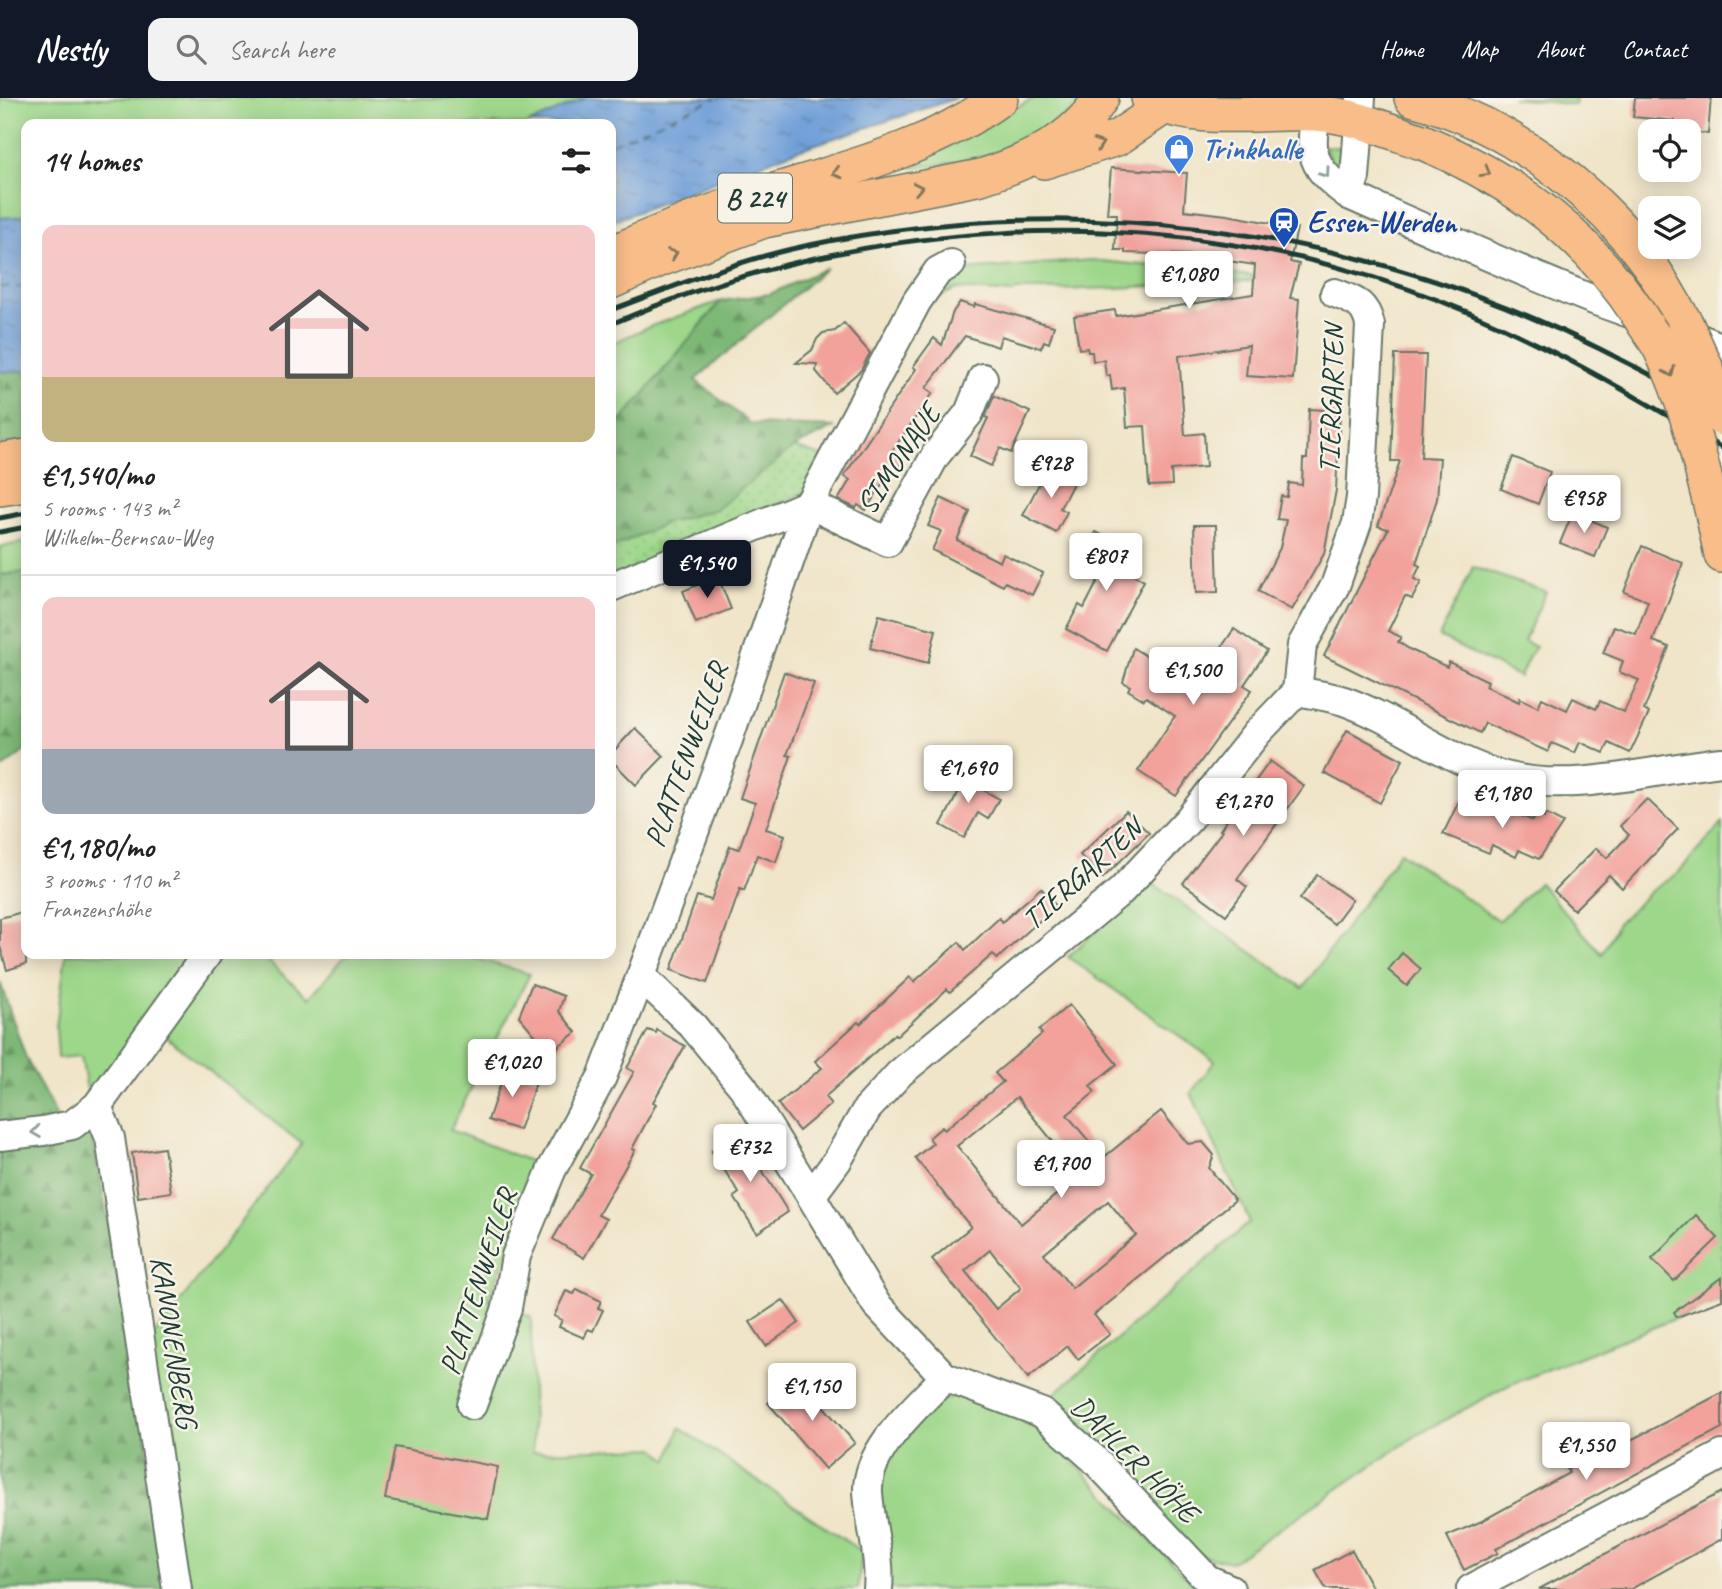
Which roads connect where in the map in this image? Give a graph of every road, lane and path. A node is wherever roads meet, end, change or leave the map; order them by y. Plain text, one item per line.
1 (1000, 98) edge
2 (1101, 98) edge
3 (1420, 100) edge
4 (1157, 102) edge
5 (1318, 106) edge
6 (1360, 109) edge
7 (1009, 168) junction
8 (1349, 195) junction
9 (616, 252) edge
10 (951, 264) dead end
11 (616, 279) edge
12 (1335, 293) dead end
13 (1722, 348) edge
14 (984, 379) dead end
15 (1722, 418) edge
16 (21, 458) edge
17 (0, 461) edge
18 (21, 485) edge
19 (0, 488) edge
20 (809, 504) junction
21 (1722, 555) edge
22 (616, 585) edge
23 (1297, 691) junction
24 (1722, 761) edge
25 (203, 959) edge
26 (641, 976) junction
27 (97, 1106) junction
28 (0, 1136) edge
29 (811, 1196) junction
30 (945, 1377) junction
31 (472, 1405) dead end
32 (1722, 1455) edge
33 (177, 1589) edge
34 (878, 1589) edge
35 (1230, 1589) edge
36 (1471, 1589) edge

1 -> 9 main road, B 224
2 - 7 main road, B 224
3 - 15 main road, bridge
4 - 5 main road
7 -> 4 main road
5 - 6 main road
5 -> 8 street
6 - 8 street
6 -> 21 main road, bridge
11 -> 7 main road, B 224
8 - 13 street
10 - 20 street, PLATTENWEILER
12 - 23 street, TIERGARTEN
14 - 20 street, SIMONAUE
16 - 17 main road
18 - 19 main road
20 - 22 street
20 - 26 street, PLATTENWEILER
23 - 24 street
23 - 29 street, TIERGARTEN
25 - 27 street
26 - 29 street, DAHLER HÖHE
26 - 31 street, PLATTENWEILER
27 -> 28 street
27 - 33 street, KANONENBERG
29 - 30 street, DAHLER HÖHE
30 - 34 street
30 - 35 street, DAHLER HÖHE
32 - 36 street

